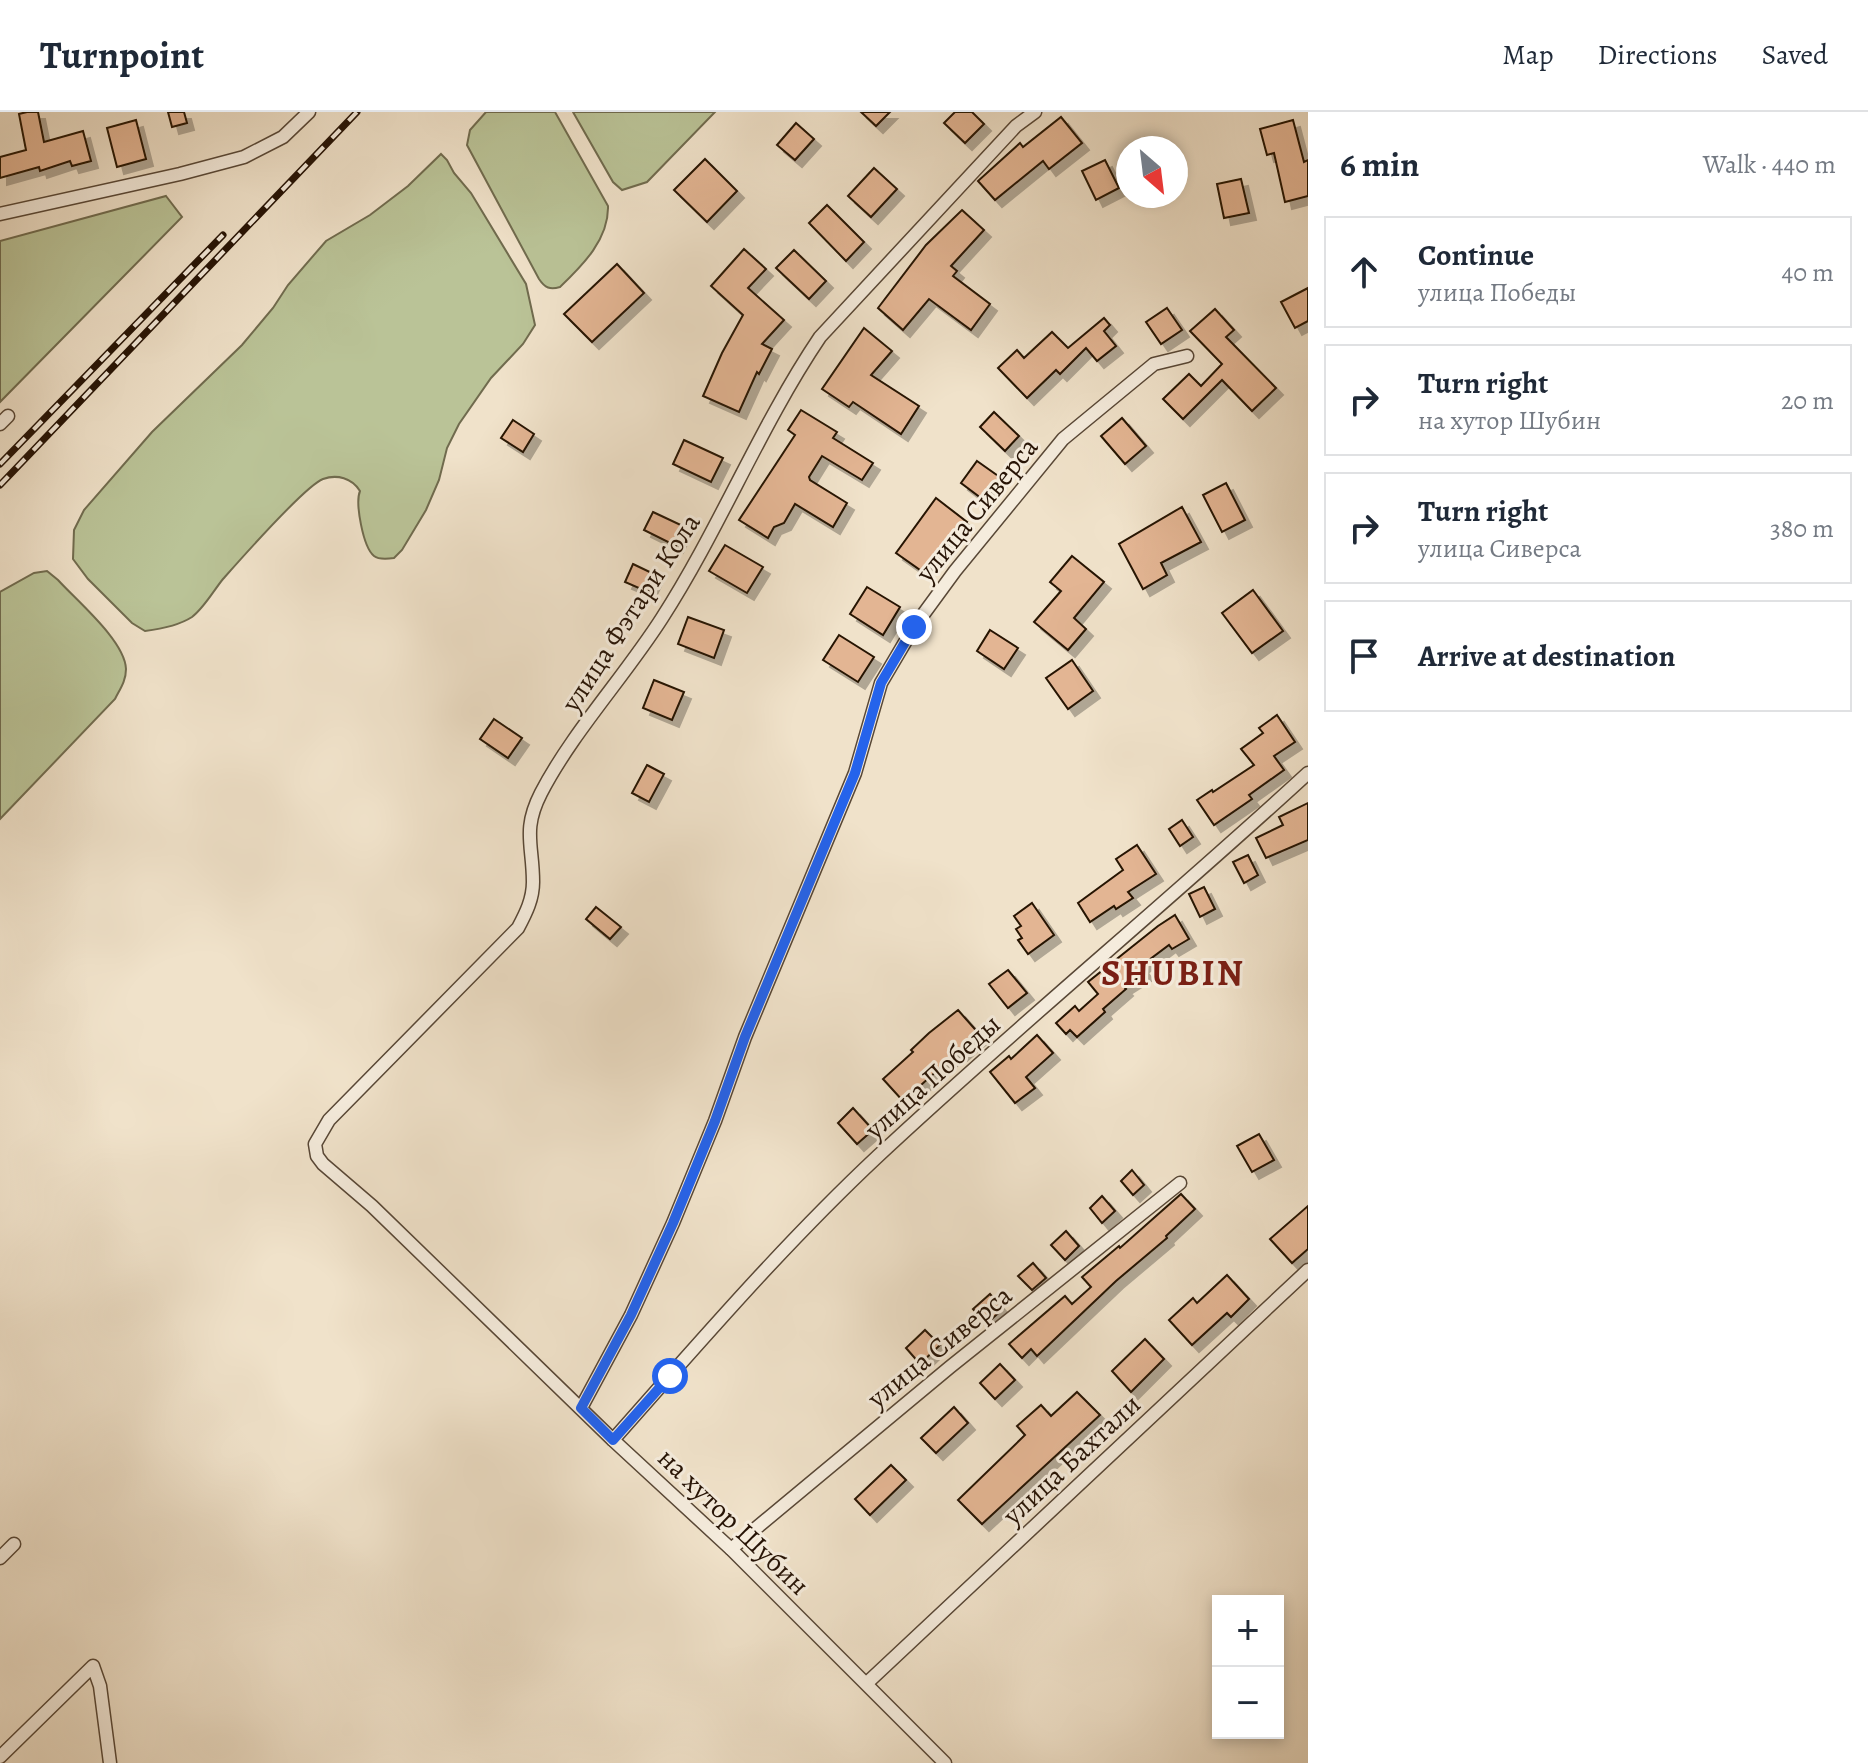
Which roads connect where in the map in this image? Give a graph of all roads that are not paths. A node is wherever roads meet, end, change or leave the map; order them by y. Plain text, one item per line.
1 (309, 112) edge
2 (1035, 112) edge
3 (0, 214) edge
4 (1187, 356) dead end
5 (1308, 773) edge
6 (315, 1151) joint
7 (1180, 1183) dead end
8 (1308, 1270) edge
9 (581, 1408) junction
10 (613, 1440) junction
11 (14, 1544) dead end
12 (731, 1549) junction
13 (0, 1558) edge
14 (867, 1683) junction
15 (0, 1757) edge
16 (110, 1763) edge
17 (945, 1763) edge

1 - 3 street
2 - 6 street, улица Фэтари Кола
4 - 9 street, улица Сиверса
5 - 10 street, улица Победы
6 - 9 street, на хутор Шубин
7 - 12 street, улица Сиверса
8 - 14 street, улица Бахтали
9 - 10 street, на хутор Шубин
10 - 12 street, на хутор Шубин
11 - 13 street
12 - 14 street, на хутор Шубин
14 - 17 street, на хутор Шубин
15 - 16 street

